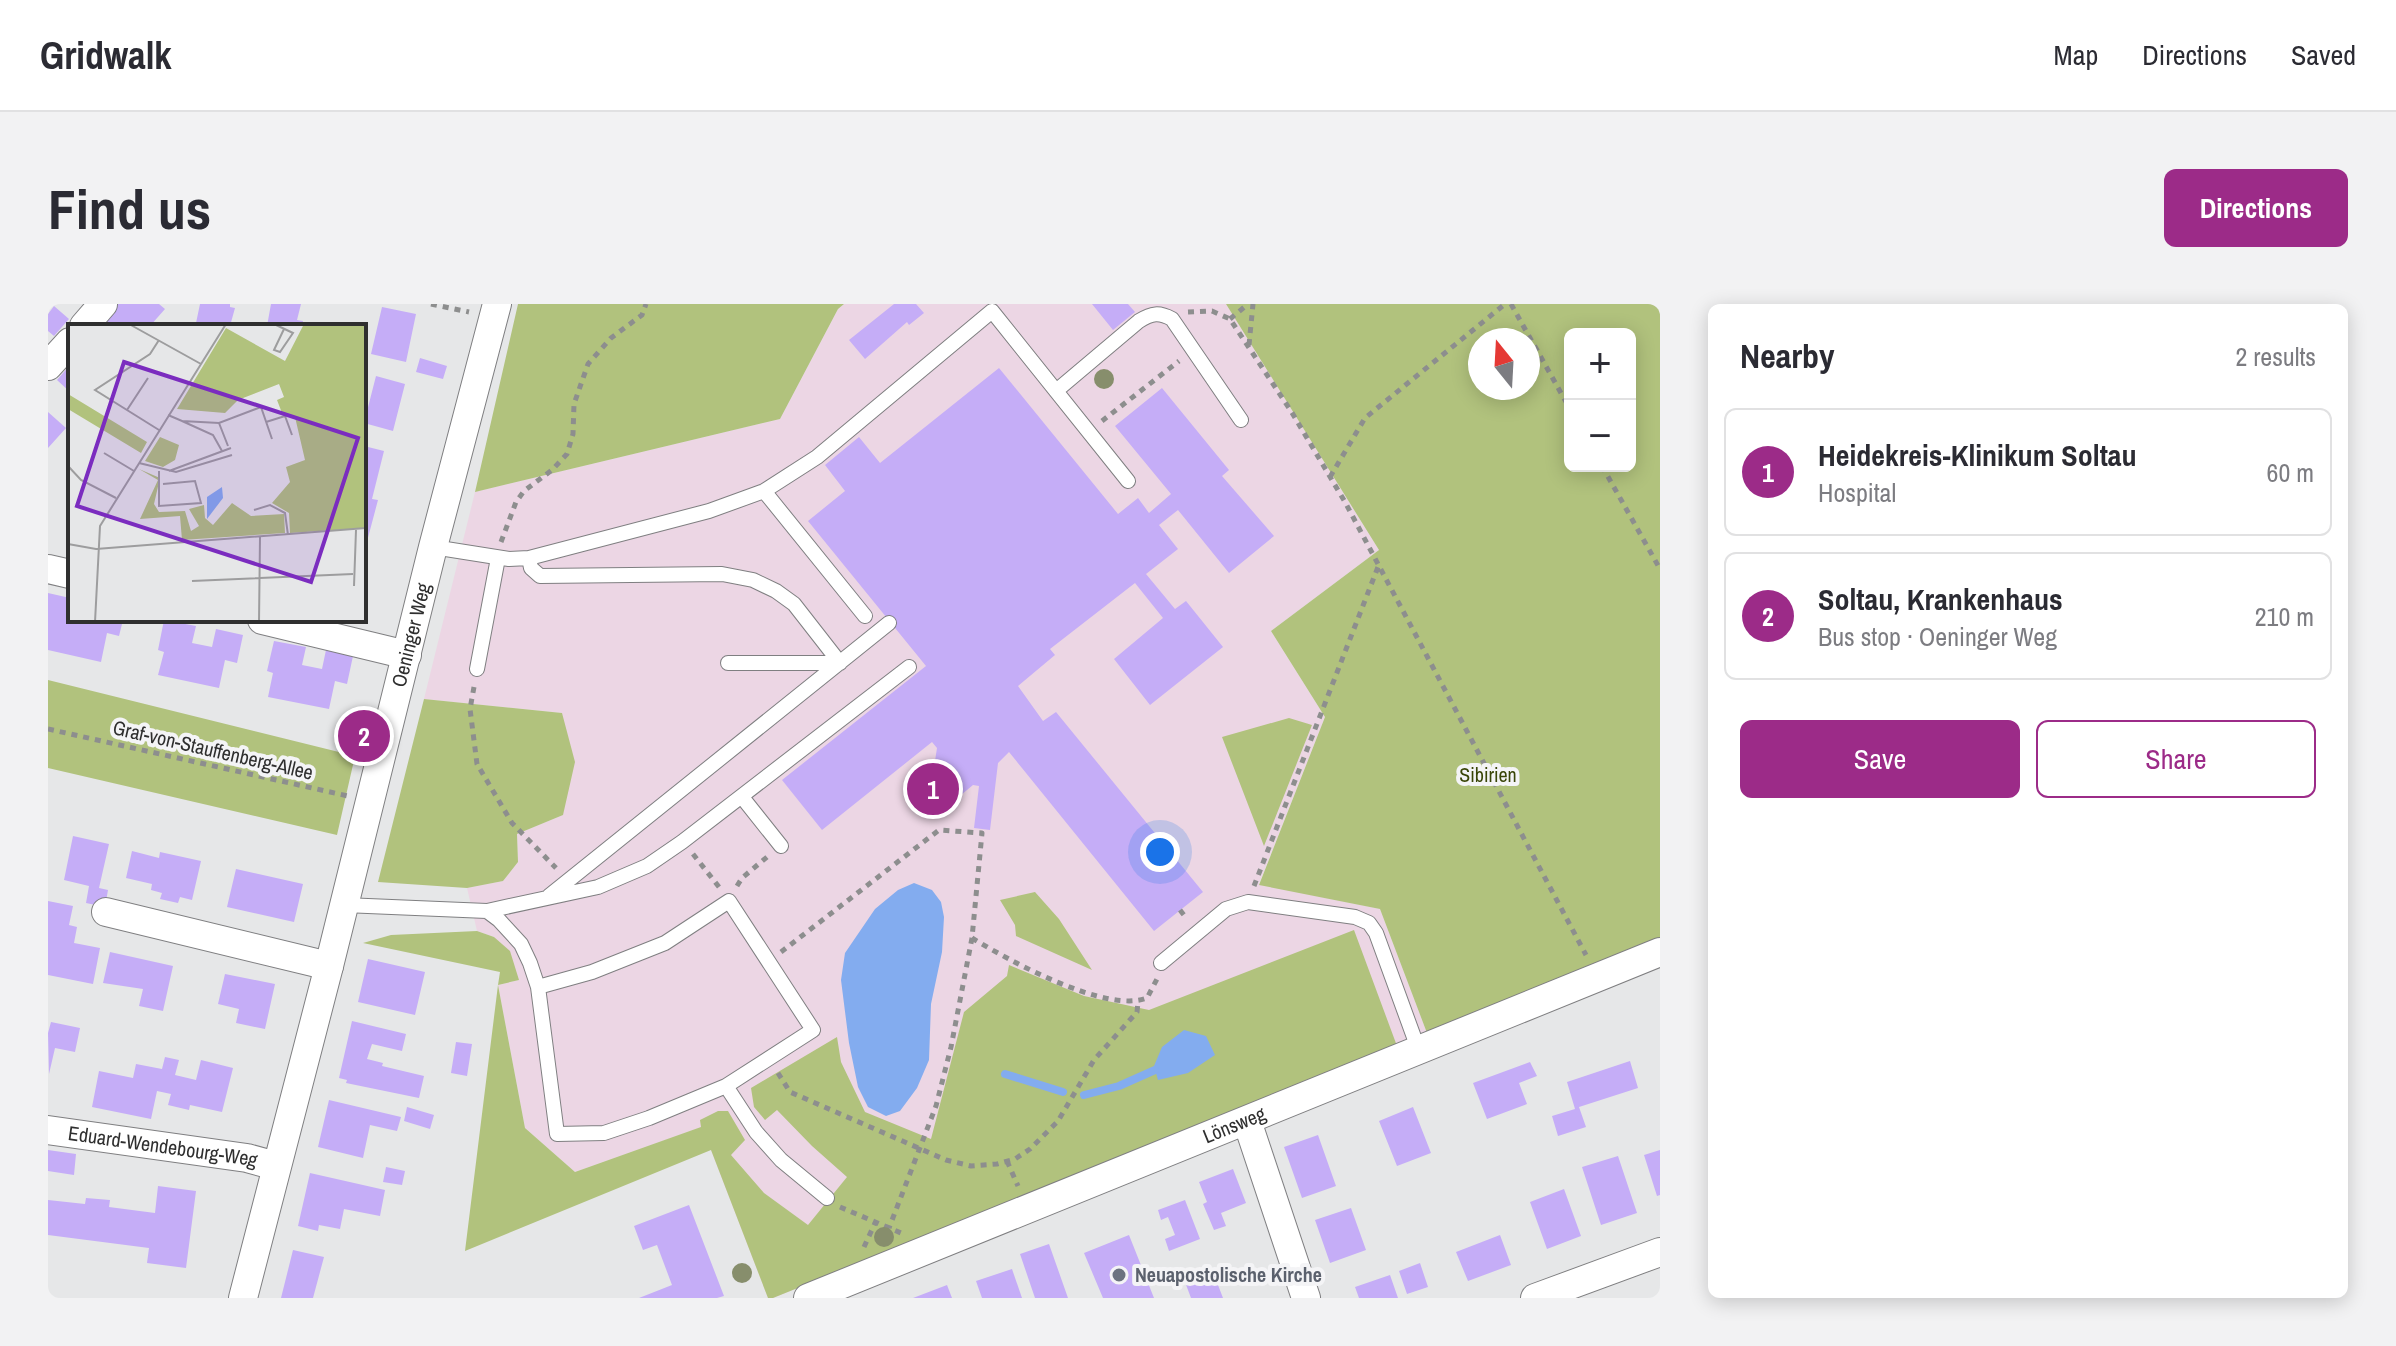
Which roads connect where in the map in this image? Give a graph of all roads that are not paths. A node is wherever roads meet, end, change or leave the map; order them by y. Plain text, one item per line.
1 (103, 304) edge
2 (496, 310) edge
3 (86, 324) edge
4 (68, 344) edge
5 (48, 366) edge
6 (1056, 391) junction
7 (1241, 420) dead end
8 (1128, 481) dead end
9 (764, 491) junction
10 (433, 547) junction
11 (498, 558) junction
12 (529, 558) junction
13 (48, 569) edge
14 (68, 574) edge
15 (865, 616) dead end
16 (270, 622) edge
17 (889, 623) dead end
18 (407, 655) junction
19 (728, 663) dead end
20 (840, 663) junction
21 (909, 667) dead end
22 (477, 669) road end
23 (742, 797) junction
24 (781, 846) road end
25 (546, 899) junction
26 (344, 905) junction
27 (487, 911) junction
28 (106, 912) dead end
29 (1660, 952) edge
30 (1161, 963) road end
31 (329, 966) junction
32 (538, 987) junction
33 (1419, 1051) junction
34 (726, 1086) junction
35 (1247, 1121) junction
36 (48, 1130) edge
37 (276, 1166) junction
38 (827, 1198) road end
39 (1660, 1252) edge
40 (243, 1298) edge
41 (808, 1298) edge
42 (1306, 1298) edge
43 (1535, 1298) edge

1 - 3 street
2 - 10 street, Oeninger Weg
4 - 5 street
6 - 7 lane
6 - 8 lane
6 - 9 lane
9 - 12 lane
9 - 15 lane
10 - 11 lane
10 - 18 street, Oeninger Weg
11 - 12 lane
11 - 22 lane
12 - 20 lane
13 - 14 street
16 - 18 street
17 - 20 lane
18 - 26 street, Oeninger Weg
19 - 20 lane
20 - 25 lane
21 - 23 lane
23 - 24 lane
23 - 25 lane
25 - 27 lane
26 - 27 lane
26 - 31 street, Oeninger Weg
27 - 32 lane
28 - 31 street
29 - 33 street, Lönsweg
30 - 33 lane
31 - 37 street, Oeninger Weg
32 - 34 lane
32 - 34 lane
33 - 35 street, Lönsweg
34 - 38 lane
35 - 41 street, Lönsweg
35 - 42 street
36 - 37 street, Eduard-Wendebourg-Weg
37 - 40 street, Oeninger Weg
39 - 43 street

